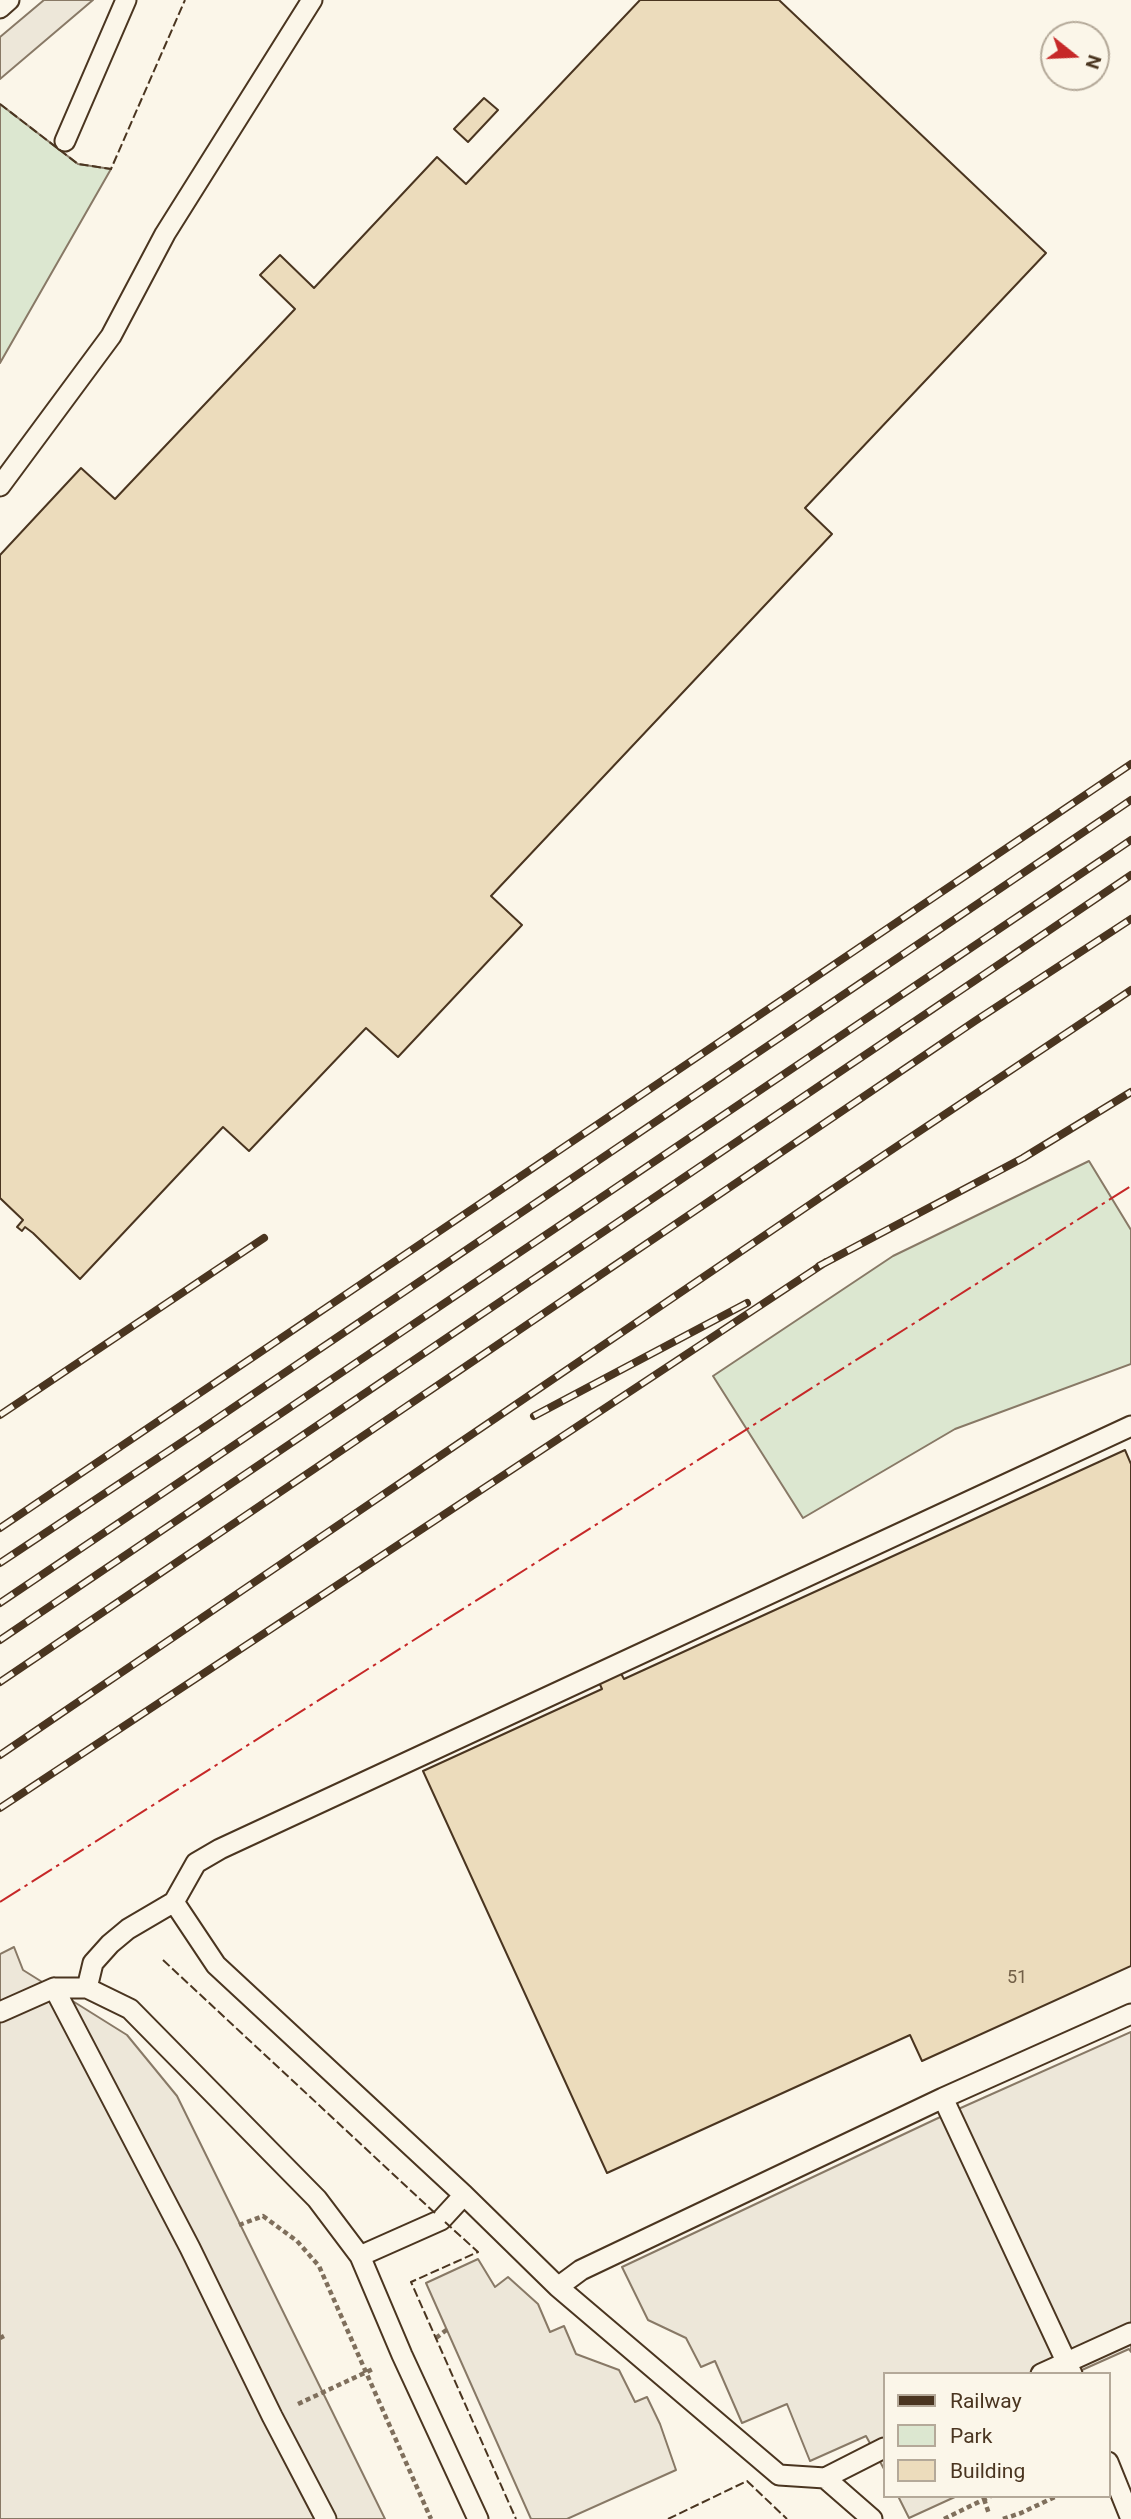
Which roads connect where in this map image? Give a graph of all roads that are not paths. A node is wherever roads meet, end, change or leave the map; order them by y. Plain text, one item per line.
1 (9, 0) edge
2 (125, 0) edge
3 (312, 0) edge
4 (0, 8) edge
5 (65, 141) dead end
6 (0, 486) edge
7 (1131, 1426) edge
8 (174, 1902) junction
9 (87, 1987) junction
10 (54, 1988) junction
11 (0, 2012) edge
12 (1131, 2014) edge
13 (943, 2098) junction
14 (464, 2196) junction
15 (360, 2256) junction
16 (558, 2287) junction
17 (1131, 2333) edge
18 (1070, 2368) edge
19 (1051, 2372) edge
20 (883, 2449) edge
21 (1110, 2467) edge
22 (825, 2478) junction
23 (326, 2519) edge
24 (478, 2519) edge
25 (872, 2519) edge
26 (1131, 2519) edge

1 - 4 lane
2 - 5 lane
3 - 6 lane
7 - 8 lane
8 - 9 lane
8 - 14 lane
9 - 10 lane
9 - 15 lane
10 - 11 lane
10 - 23 lane
12 - 13 lane
13 - 16 lane
13 - 18 lane
14 - 15 lane
14 - 16 lane
15 - 24 lane
16 - 22 lane
17 - 18 lane
18 - 19 lane
20 - 22 lane
21 - 26 lane
22 - 25 lane

